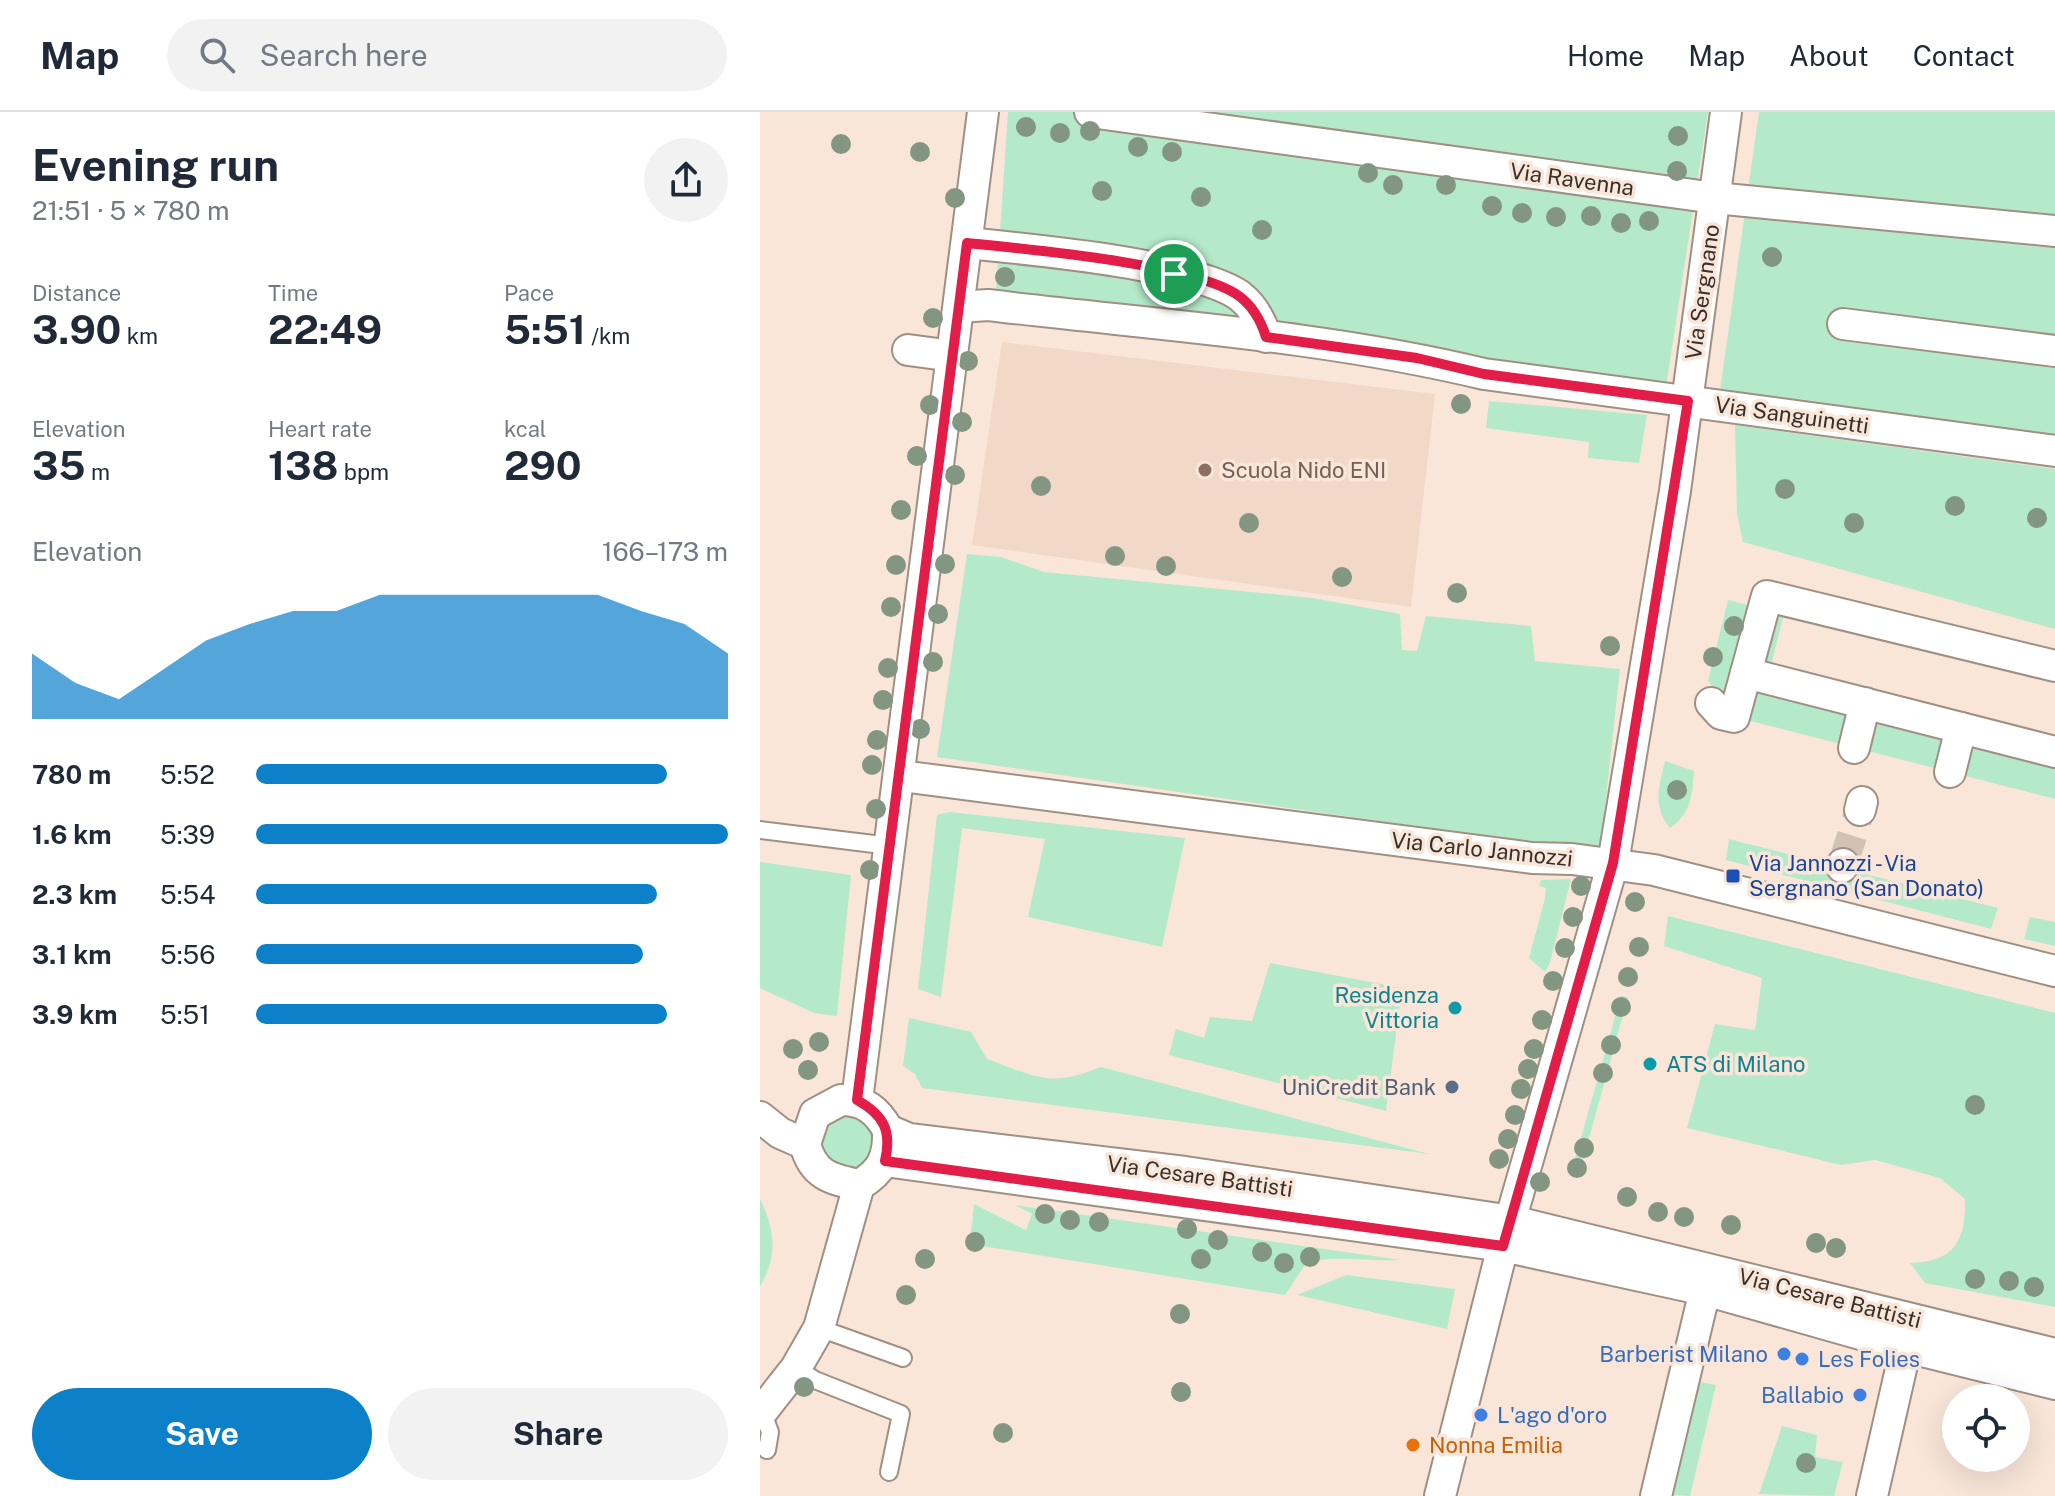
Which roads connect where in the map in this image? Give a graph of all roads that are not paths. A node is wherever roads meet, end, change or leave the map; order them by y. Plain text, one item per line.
1 (983, 112) edge
2 (1090, 112) edge
3 (1726, 112) edge
4 (1715, 198) junction
5 (2055, 231) edge
6 (967, 243) junction
7 (959, 307) junction
8 (1843, 324) dead end
9 (1266, 337) junction
10 (908, 350) dead end
11 (2055, 351) edge
12 (953, 356) junction
13 (1688, 401) junction
14 (2055, 451) edge
15 (2055, 666) edge
16 (1746, 673) junction
17 (1855, 701) junction
18 (1716, 715) dead end
19 (1961, 728) junction
20 (1844, 745) dead end
21 (2055, 752) edge
22 (1950, 772) dead end
23 (901, 776) junction
24 (760, 830) edge
25 (890, 846) junction
26 (1613, 863) junction
27 (2055, 971) edge
28 (857, 1100) junction
29 (760, 1117) edge
30 (888, 1130) junction
31 (805, 1144) junction
32 (885, 1161) junction
33 (827, 1179) junction
34 (859, 1185) junction
35 (1507, 1234) junction
36 (1705, 1290) junction
37 (819, 1328) junction
38 (1906, 1347) junction
39 (2055, 1354) edge
40 (903, 1358) dead end
41 (796, 1368) junction
42 (2055, 1384) edge
43 (761, 1402) edge
44 (767, 1450) dead end
45 (889, 1472) dead end
46 (1440, 1496) edge
47 (1656, 1496) edge
48 (1872, 1496) edge

1 - 6 street
2 - 4 street, Via Ravenna
3 - 4 street, Via Sergnano
4 - 5 street, Via Ravenna
4 - 13 street, Via Sergnano
6 - 7 street
6 - 9 street
7 - 9 street, Via Sanguinetti
7 - 12 street
8 - 11 street
9 - 13 street, Via Sanguinetti
10 - 12 street
12 - 23 street
13 - 14 street, Via Sanguinetti
13 - 26 street, Via Sergnano
15 - 16 street
16 - 17 street
16 - 18 street
17 - 19 street
17 - 20 street
19 - 21 street
19 - 22 street
23 - 25 street
23 - 26 street, Via Carlo Jannozzi
24 - 25 lane
25 - 28 street
26 - 27 street, Via Carlo Jannozzi
26 - 35 street, Via Sergnano
28 - 30 street
28 - 31 street
29 - 31 street
30 - 32 street
30 - 35 street, Via Cesare Battisti
31 - 33 street
32 - 34 street
32 - 35 street, Via Cesare Battisti
33 - 34 street
33 - 43 street
34 - 37 street
35 - 36 street, Via Cesare Battisti
35 - 39 street, Via Cesare Battisti
35 - 46 street, Via Sergnano
36 - 38 street, Via Cesare Battisti
36 - 47 street
37 - 40 lane
37 - 41 street
38 - 42 street, Via Cesare Battisti
38 - 48 street
41 - 43 street
41 - 45 lane
43 - 44 lane

